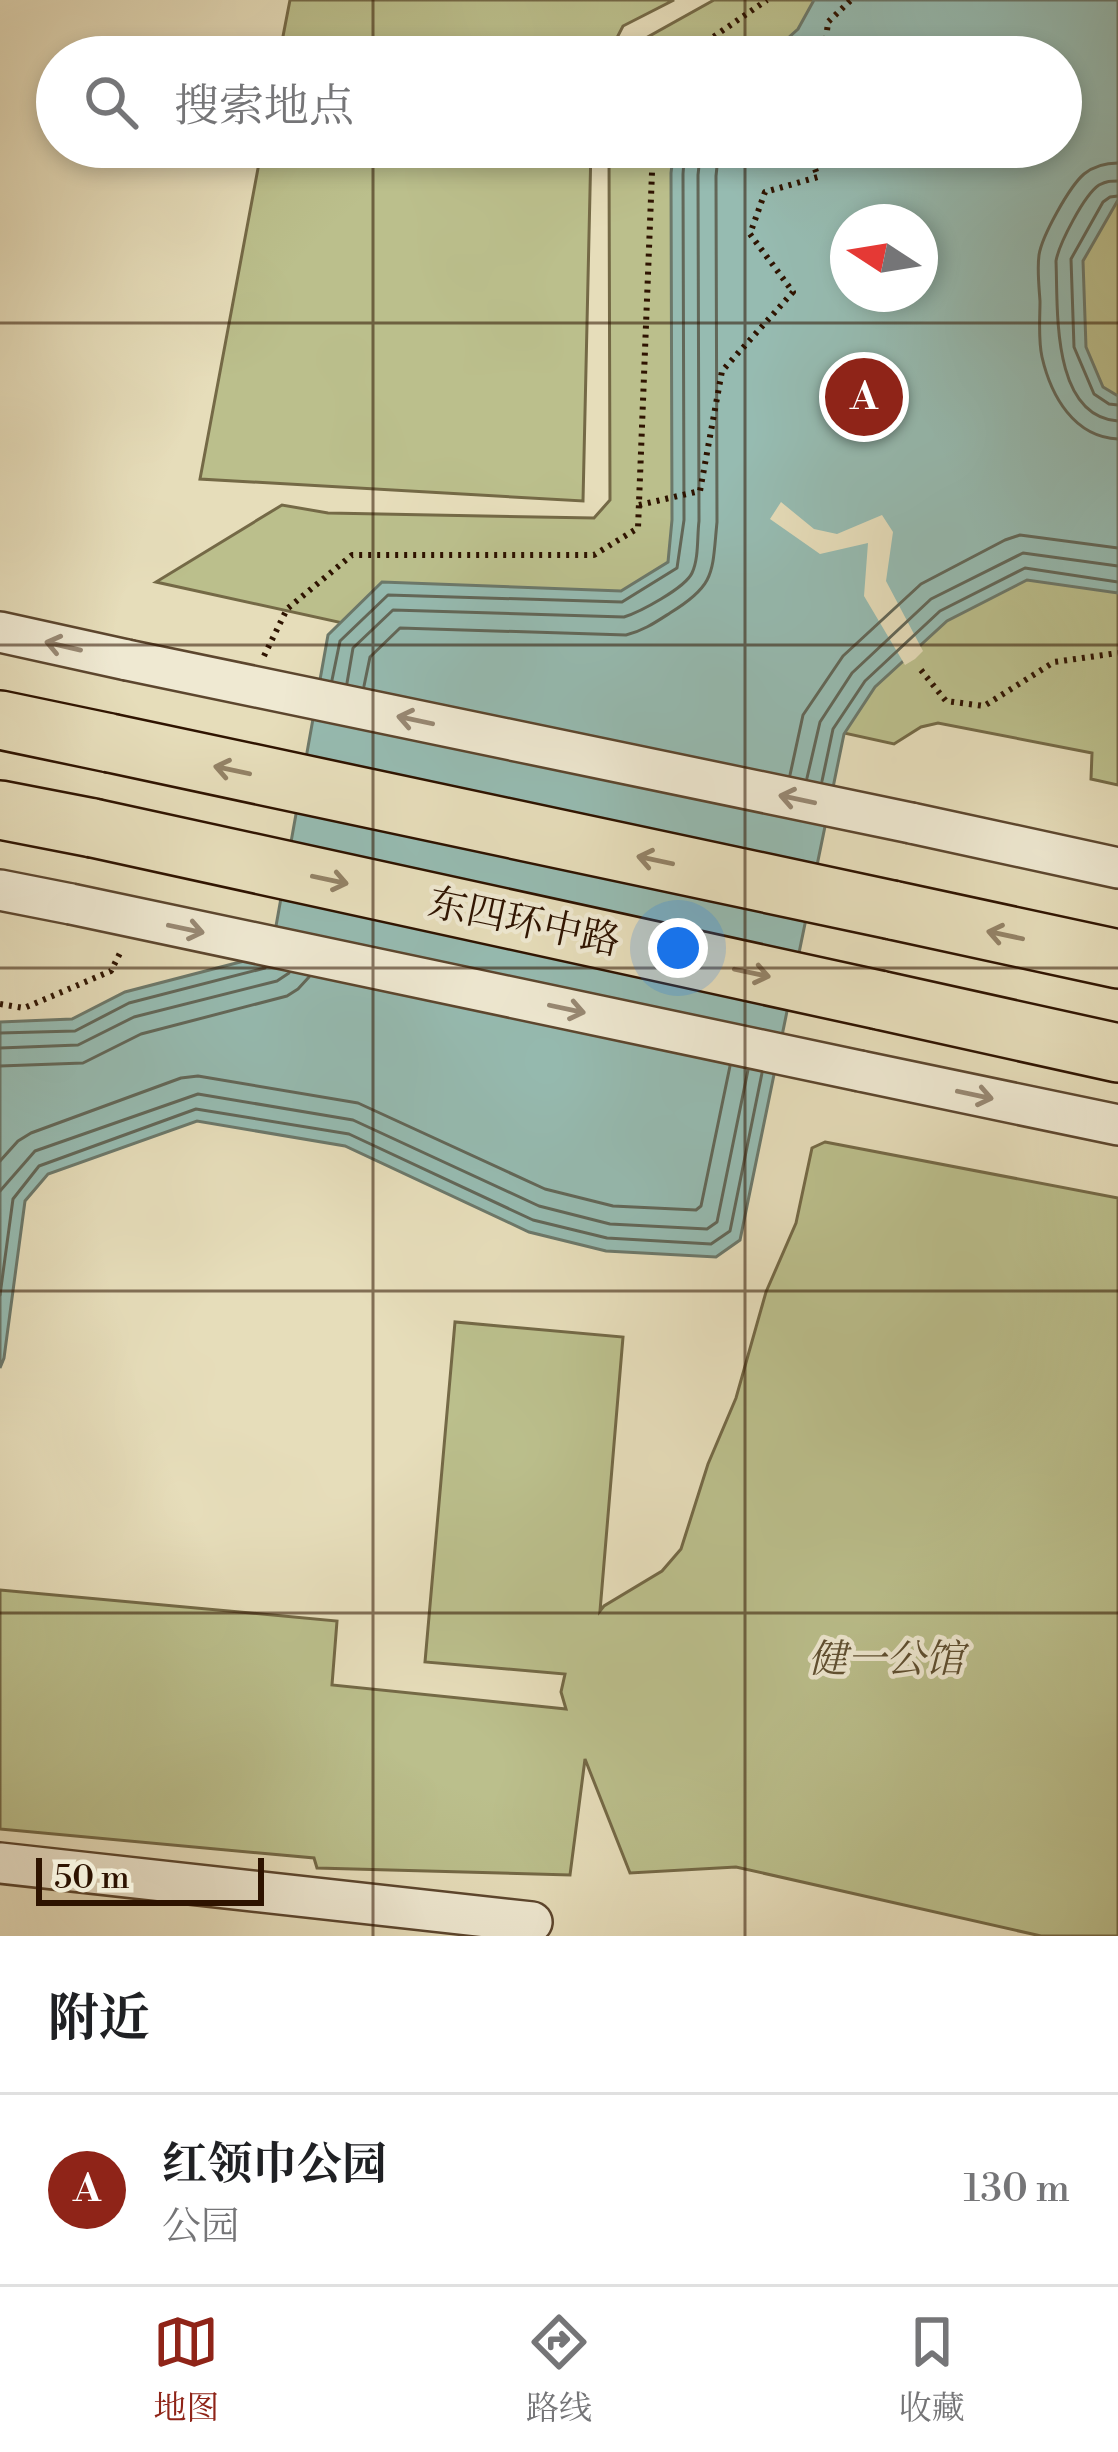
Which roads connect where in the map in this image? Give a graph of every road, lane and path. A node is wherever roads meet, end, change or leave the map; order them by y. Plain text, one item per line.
1 (767, 0) edge
2 (850, 0) edge
3 (715, 36) edge
4 (826, 36) edge
5 (652, 168) edge
6 (815, 168) edge
7 (639, 505) junction
8 (0, 632) edge
9 (1118, 653) edge
10 (921, 670) dead end
11 (256, 673) dead end
12 (0, 720) edge
13 (0, 810) edge
14 (1118, 868) edge
15 (0, 890) edge
16 (122, 950) dead end
17 (1118, 959) edge
18 (0, 1004) edge
19 (1118, 1053) edge
20 (1118, 1125) edge
21 (0, 1863) edge
22 (532, 1922) dead end

1 - 3 path
2 - 4 path
5 - 7 path
6 - 7 path
7 - 11 path
14 -> 8 street, bridge
9 - 10 path
17 -> 12 highway, bridge
13 -> 19 highway, 东四环中路, bridge
15 -> 20 street, bridge
16 - 18 path
21 - 22 street

